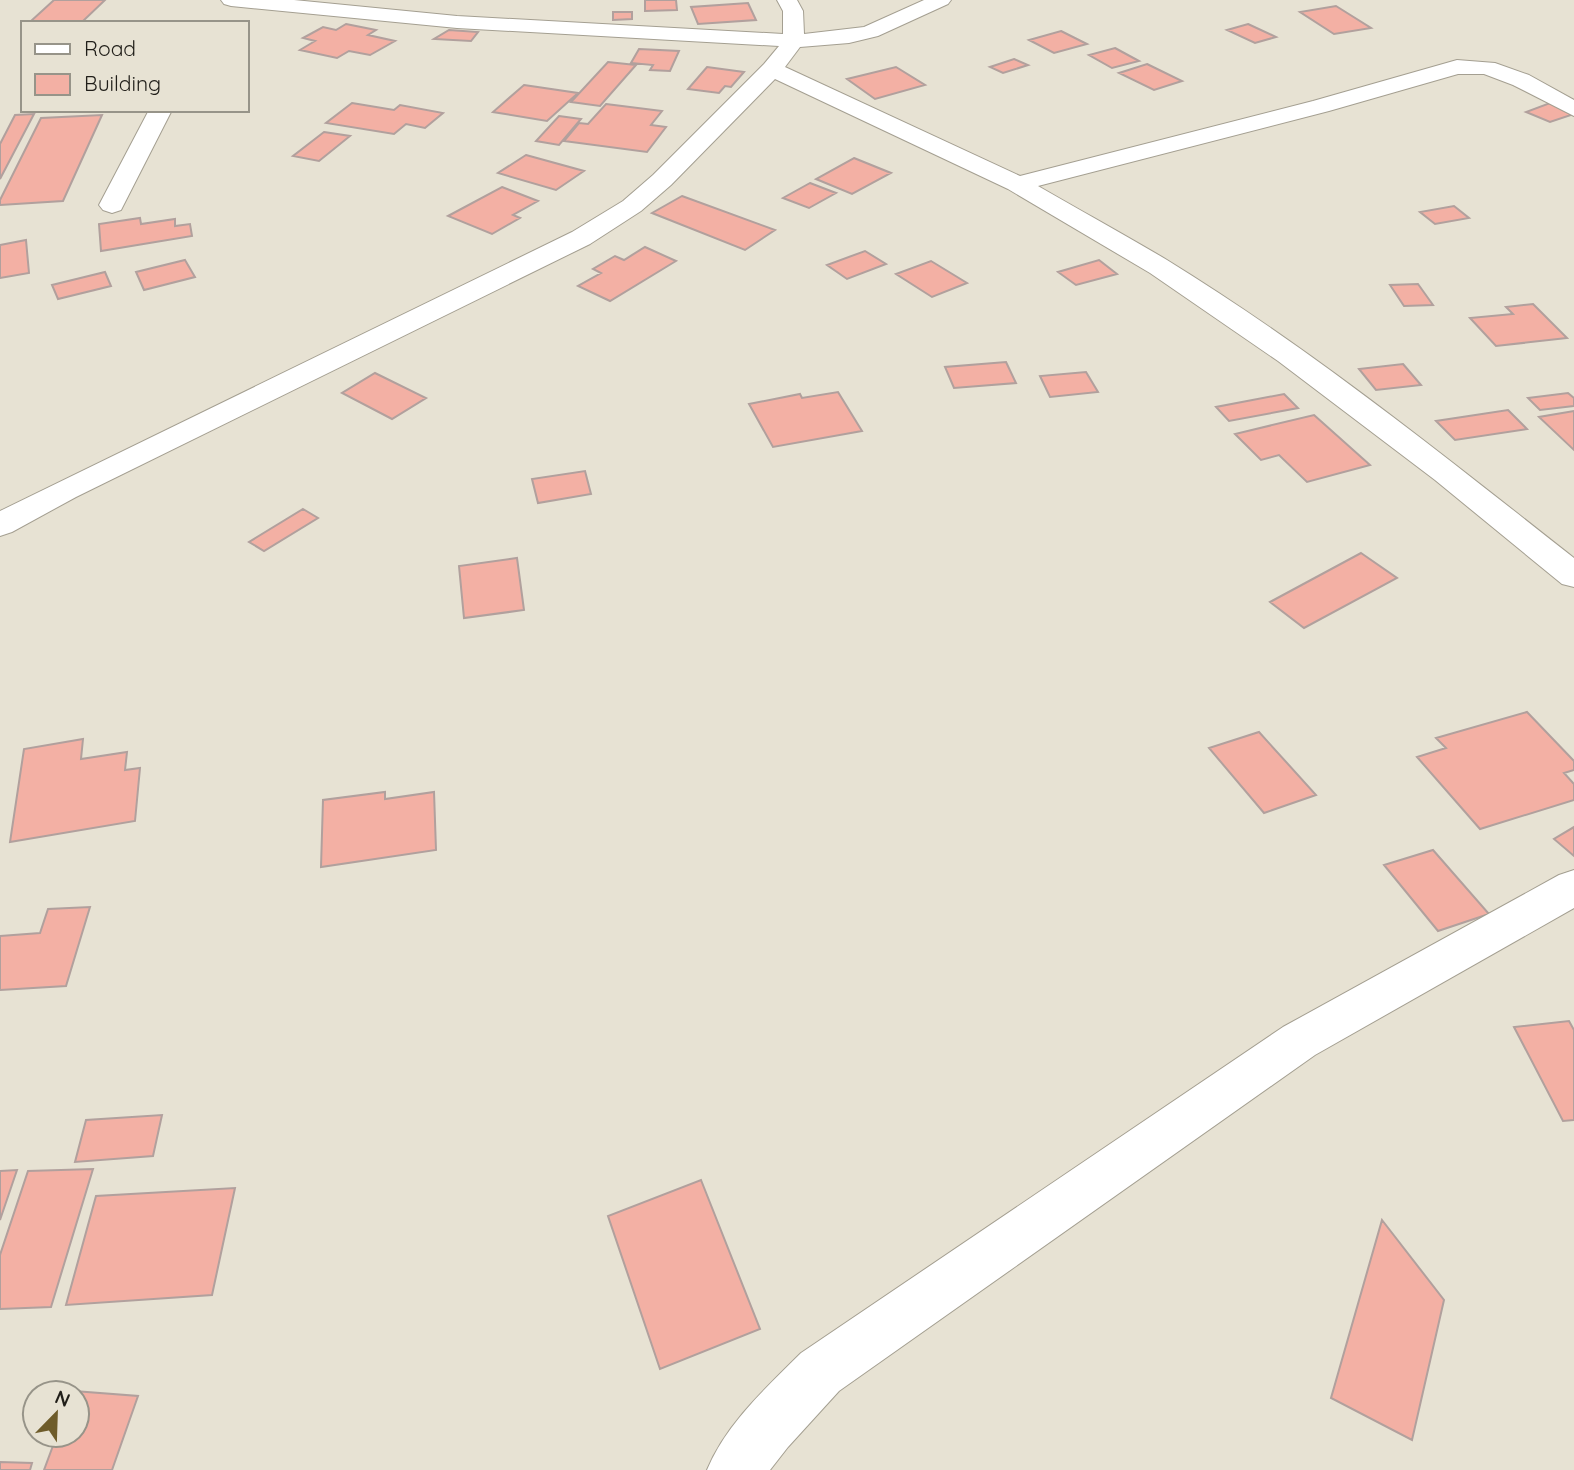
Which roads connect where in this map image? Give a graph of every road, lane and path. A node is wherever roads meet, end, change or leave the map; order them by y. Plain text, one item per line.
1 (231, 0) edge
2 (787, 0) edge
3 (941, 0) edge
4 (794, 41) junction
5 (772, 69) junction
6 (1574, 109) edge
7 (160, 112) edge
8 (1017, 184) junction
9 (112, 205) dead end
10 (0, 525) edge
11 (1574, 576) edge
12 (1574, 887) edge
13 (735, 1470) edge

1 - 4 street
2 - 4 street
3 - 4 street
4 - 5 street
5 - 8 street
5 - 10 street
6 - 8 street
7 - 9 street
8 - 11 street
12 - 13 street

